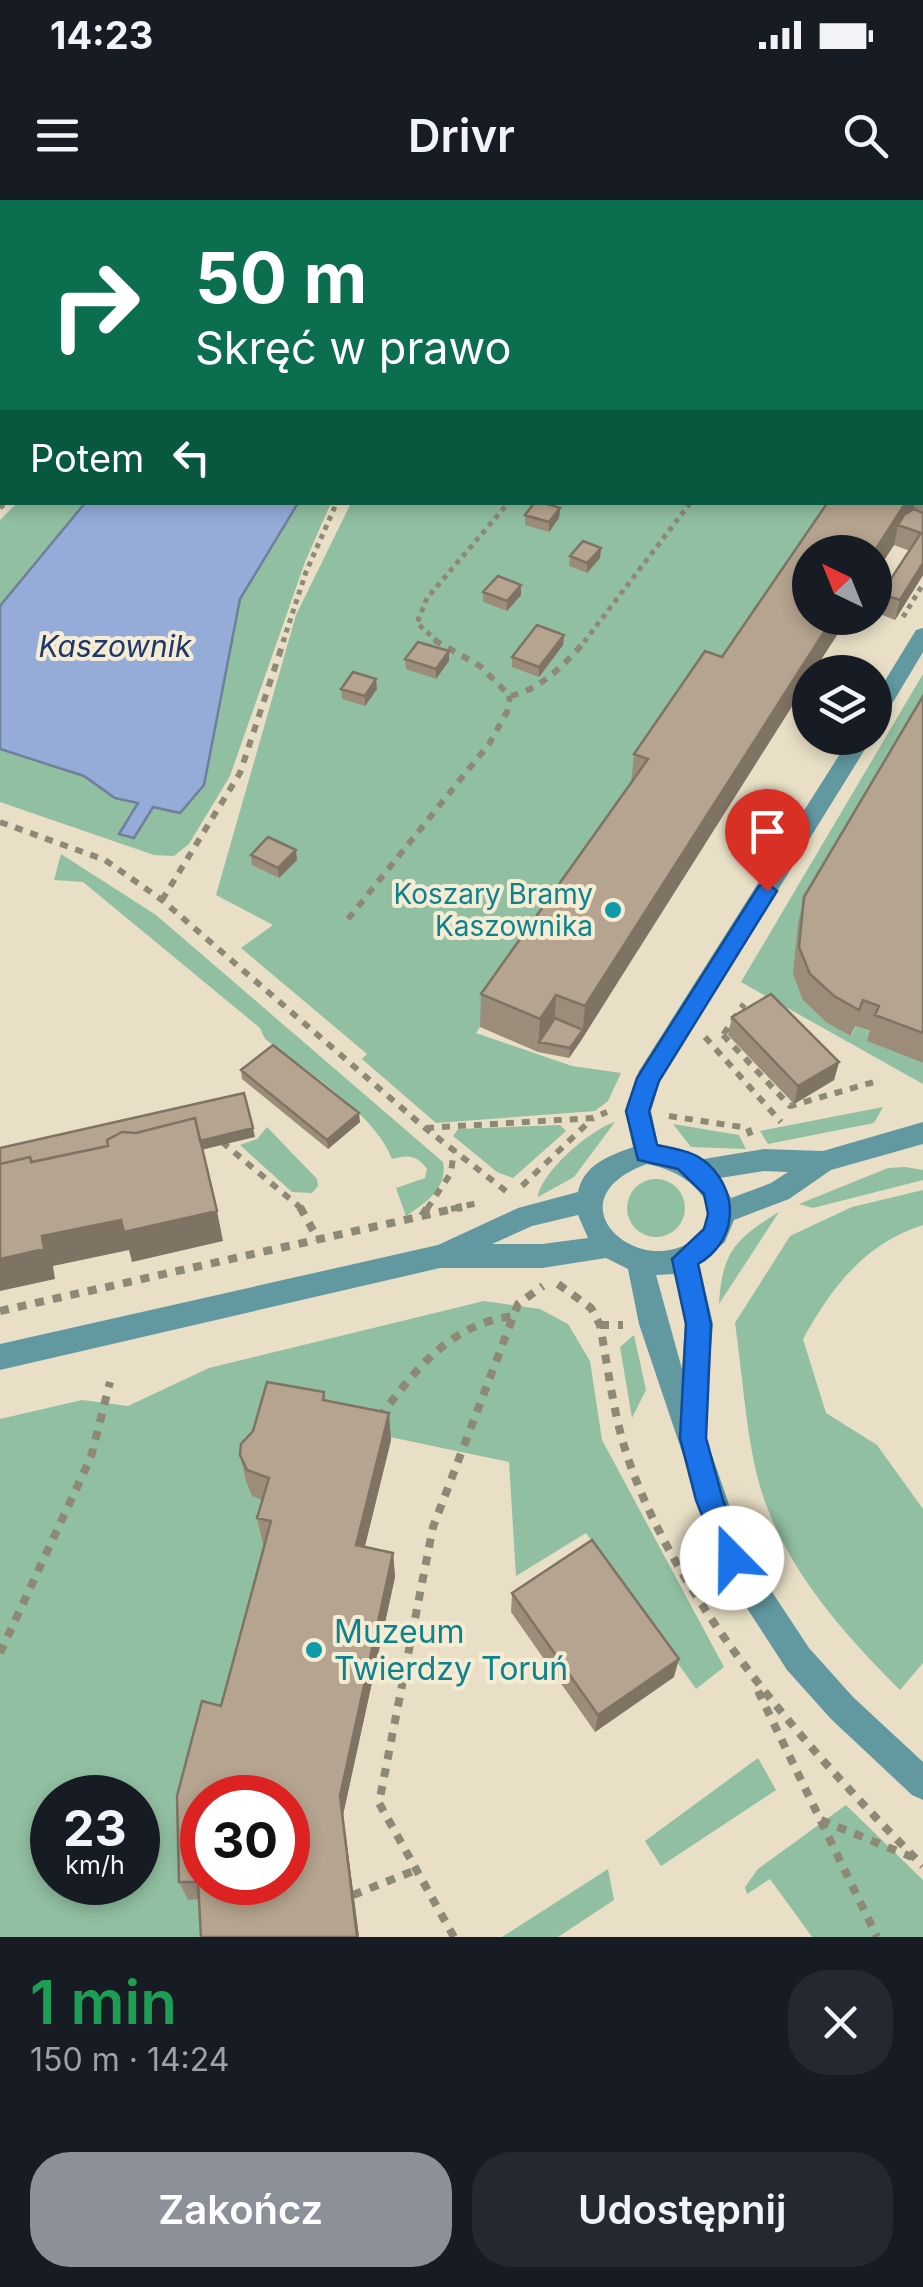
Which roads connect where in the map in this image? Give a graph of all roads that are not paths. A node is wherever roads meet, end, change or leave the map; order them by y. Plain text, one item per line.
1 (923, 635) edge
2 (892, 686) edge
3 (851, 755) edge
4 (923, 1133) edge
5 (646, 1153) junction
6 (823, 1162) junction
7 (699, 1170) junction
8 (588, 1201) junction
9 (720, 1214) junction
10 (609, 1246) junction
11 (440, 1256) junction
12 (685, 1259) junction
13 (640, 1262) junction
14 (0, 1357) edge
15 (693, 1438) junction
16 (923, 1784) edge

1 - 2 street
3 - 5 street
4 - 6 street
5 - 7 street
5 - 8 street
6 - 7 street
6 - 9 street
7 - 9 street
8 - 10 street
8 - 11 street
9 - 12 street
10 - 11 street
10 - 13 street
11 - 14 street
12 - 13 street
12 - 15 street
13 - 15 street
15 - 16 street

